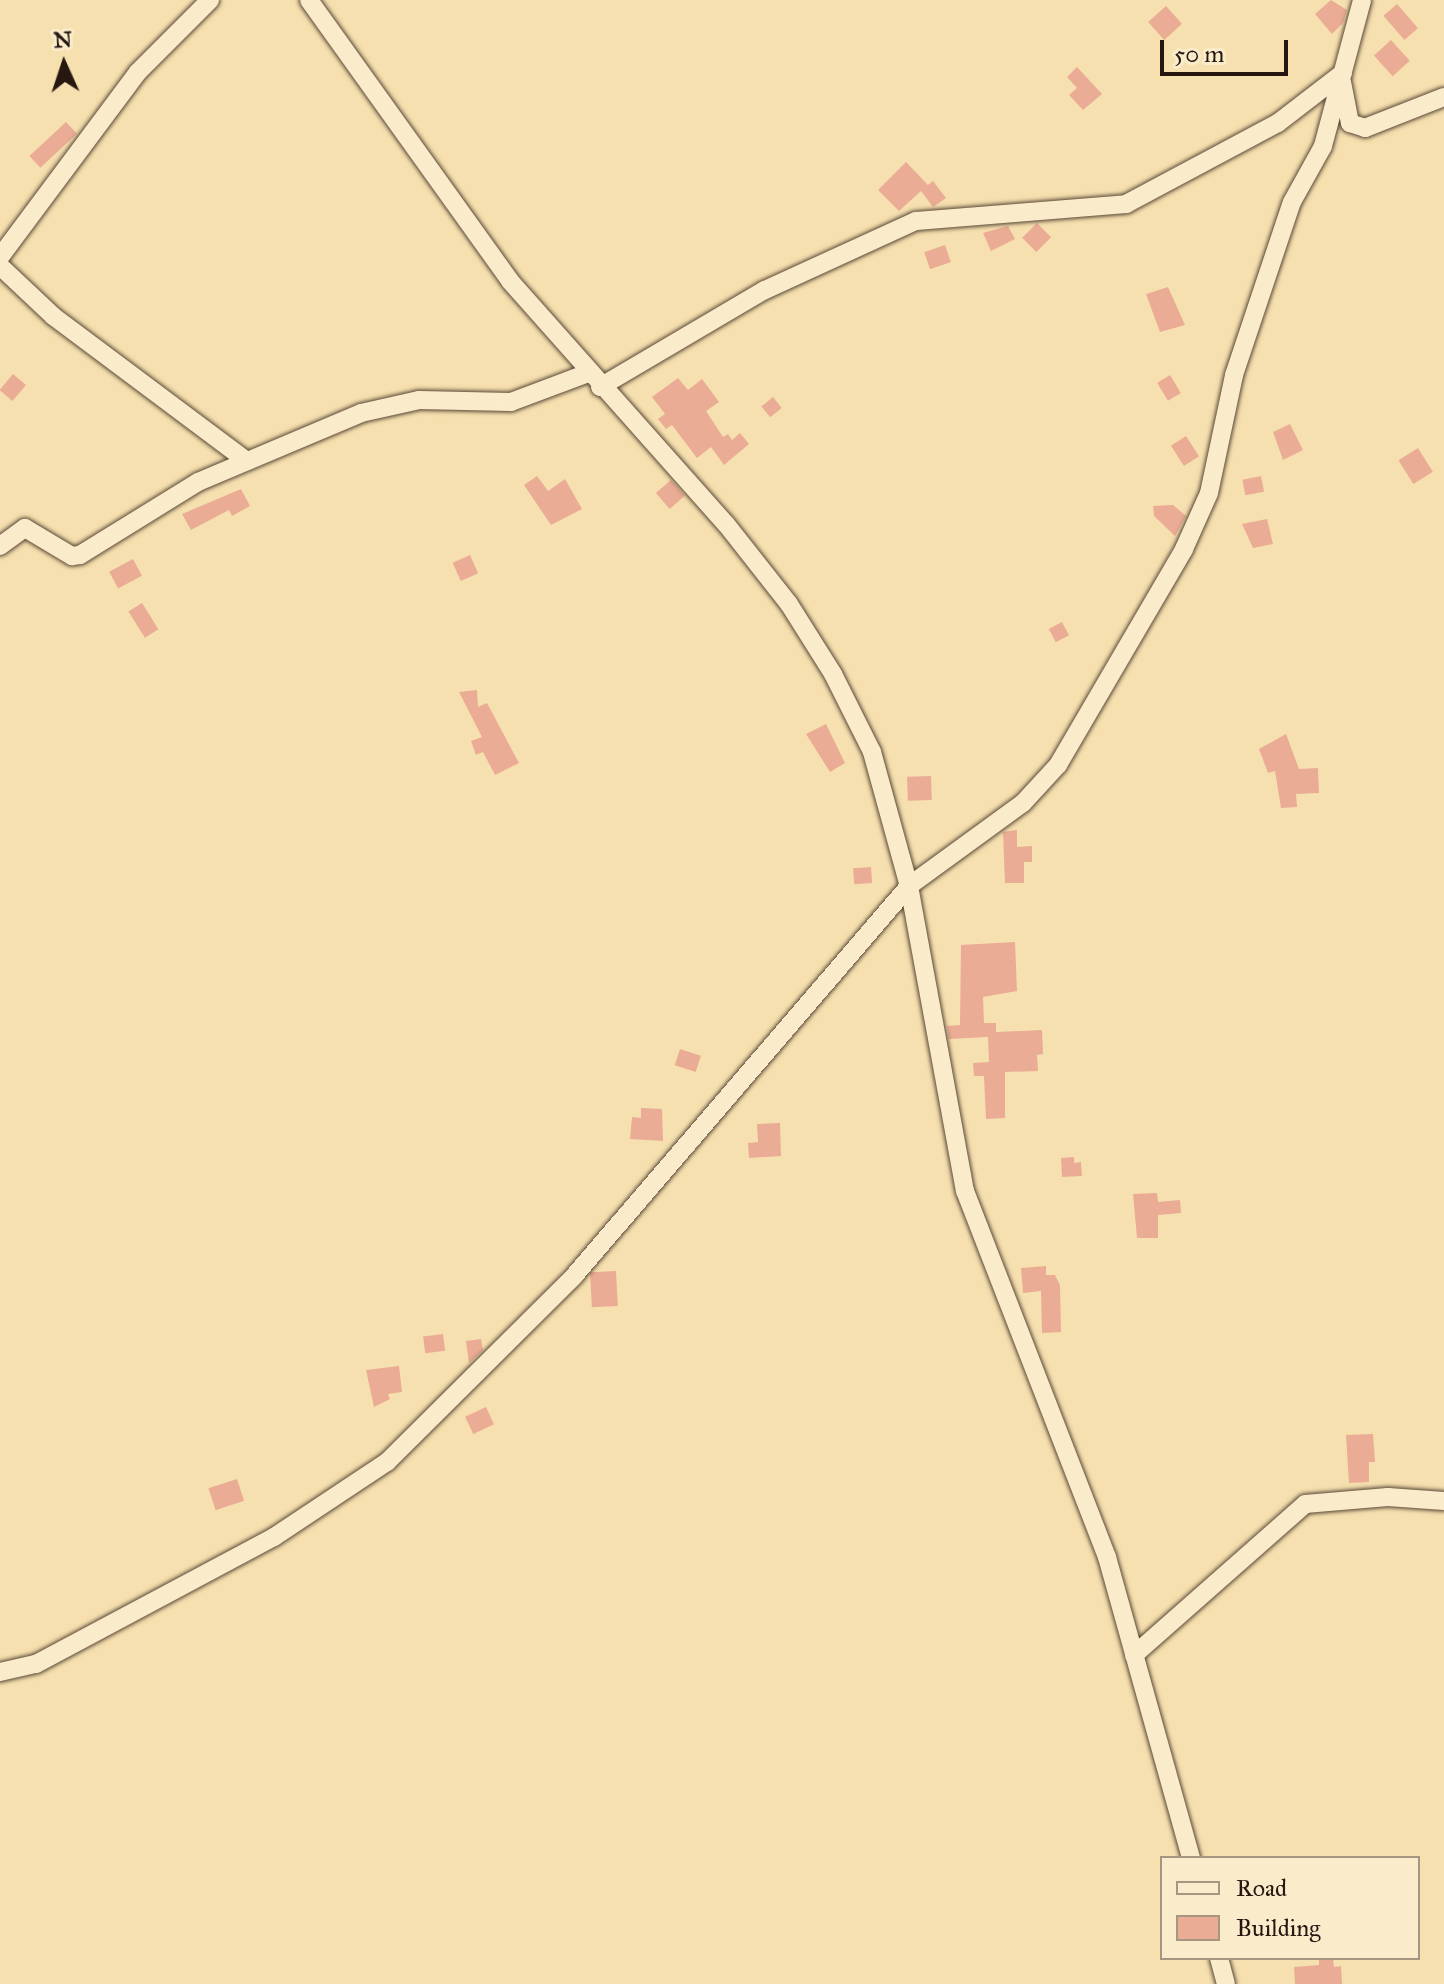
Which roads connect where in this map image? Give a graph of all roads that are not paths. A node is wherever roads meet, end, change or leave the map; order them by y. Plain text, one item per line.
1 (210, 0) edge
2 (309, 0) edge
3 (1362, 0) edge
4 (1342, 76) junction
5 (1444, 97) edge
6 (0, 257) edge
7 (0, 266) edge
8 (594, 380) junction
9 (247, 461) junction
10 (0, 546) edge
11 (909, 886) junction
12 (1444, 1501) edge
13 (1134, 1655) junction
14 (0, 1672) edge
15 (1190, 1856) edge
16 (1220, 1960) edge
17 (1226, 1984) edge

1 - 6 street
2 - 8 street
3 - 4 street
4 - 5 street
4 - 8 street
4 - 11 street
7 - 9 street
8 - 9 street
8 - 11 street
9 - 10 street
11 - 13 street
11 - 14 street
12 - 13 street
13 - 15 street
16 - 17 street

